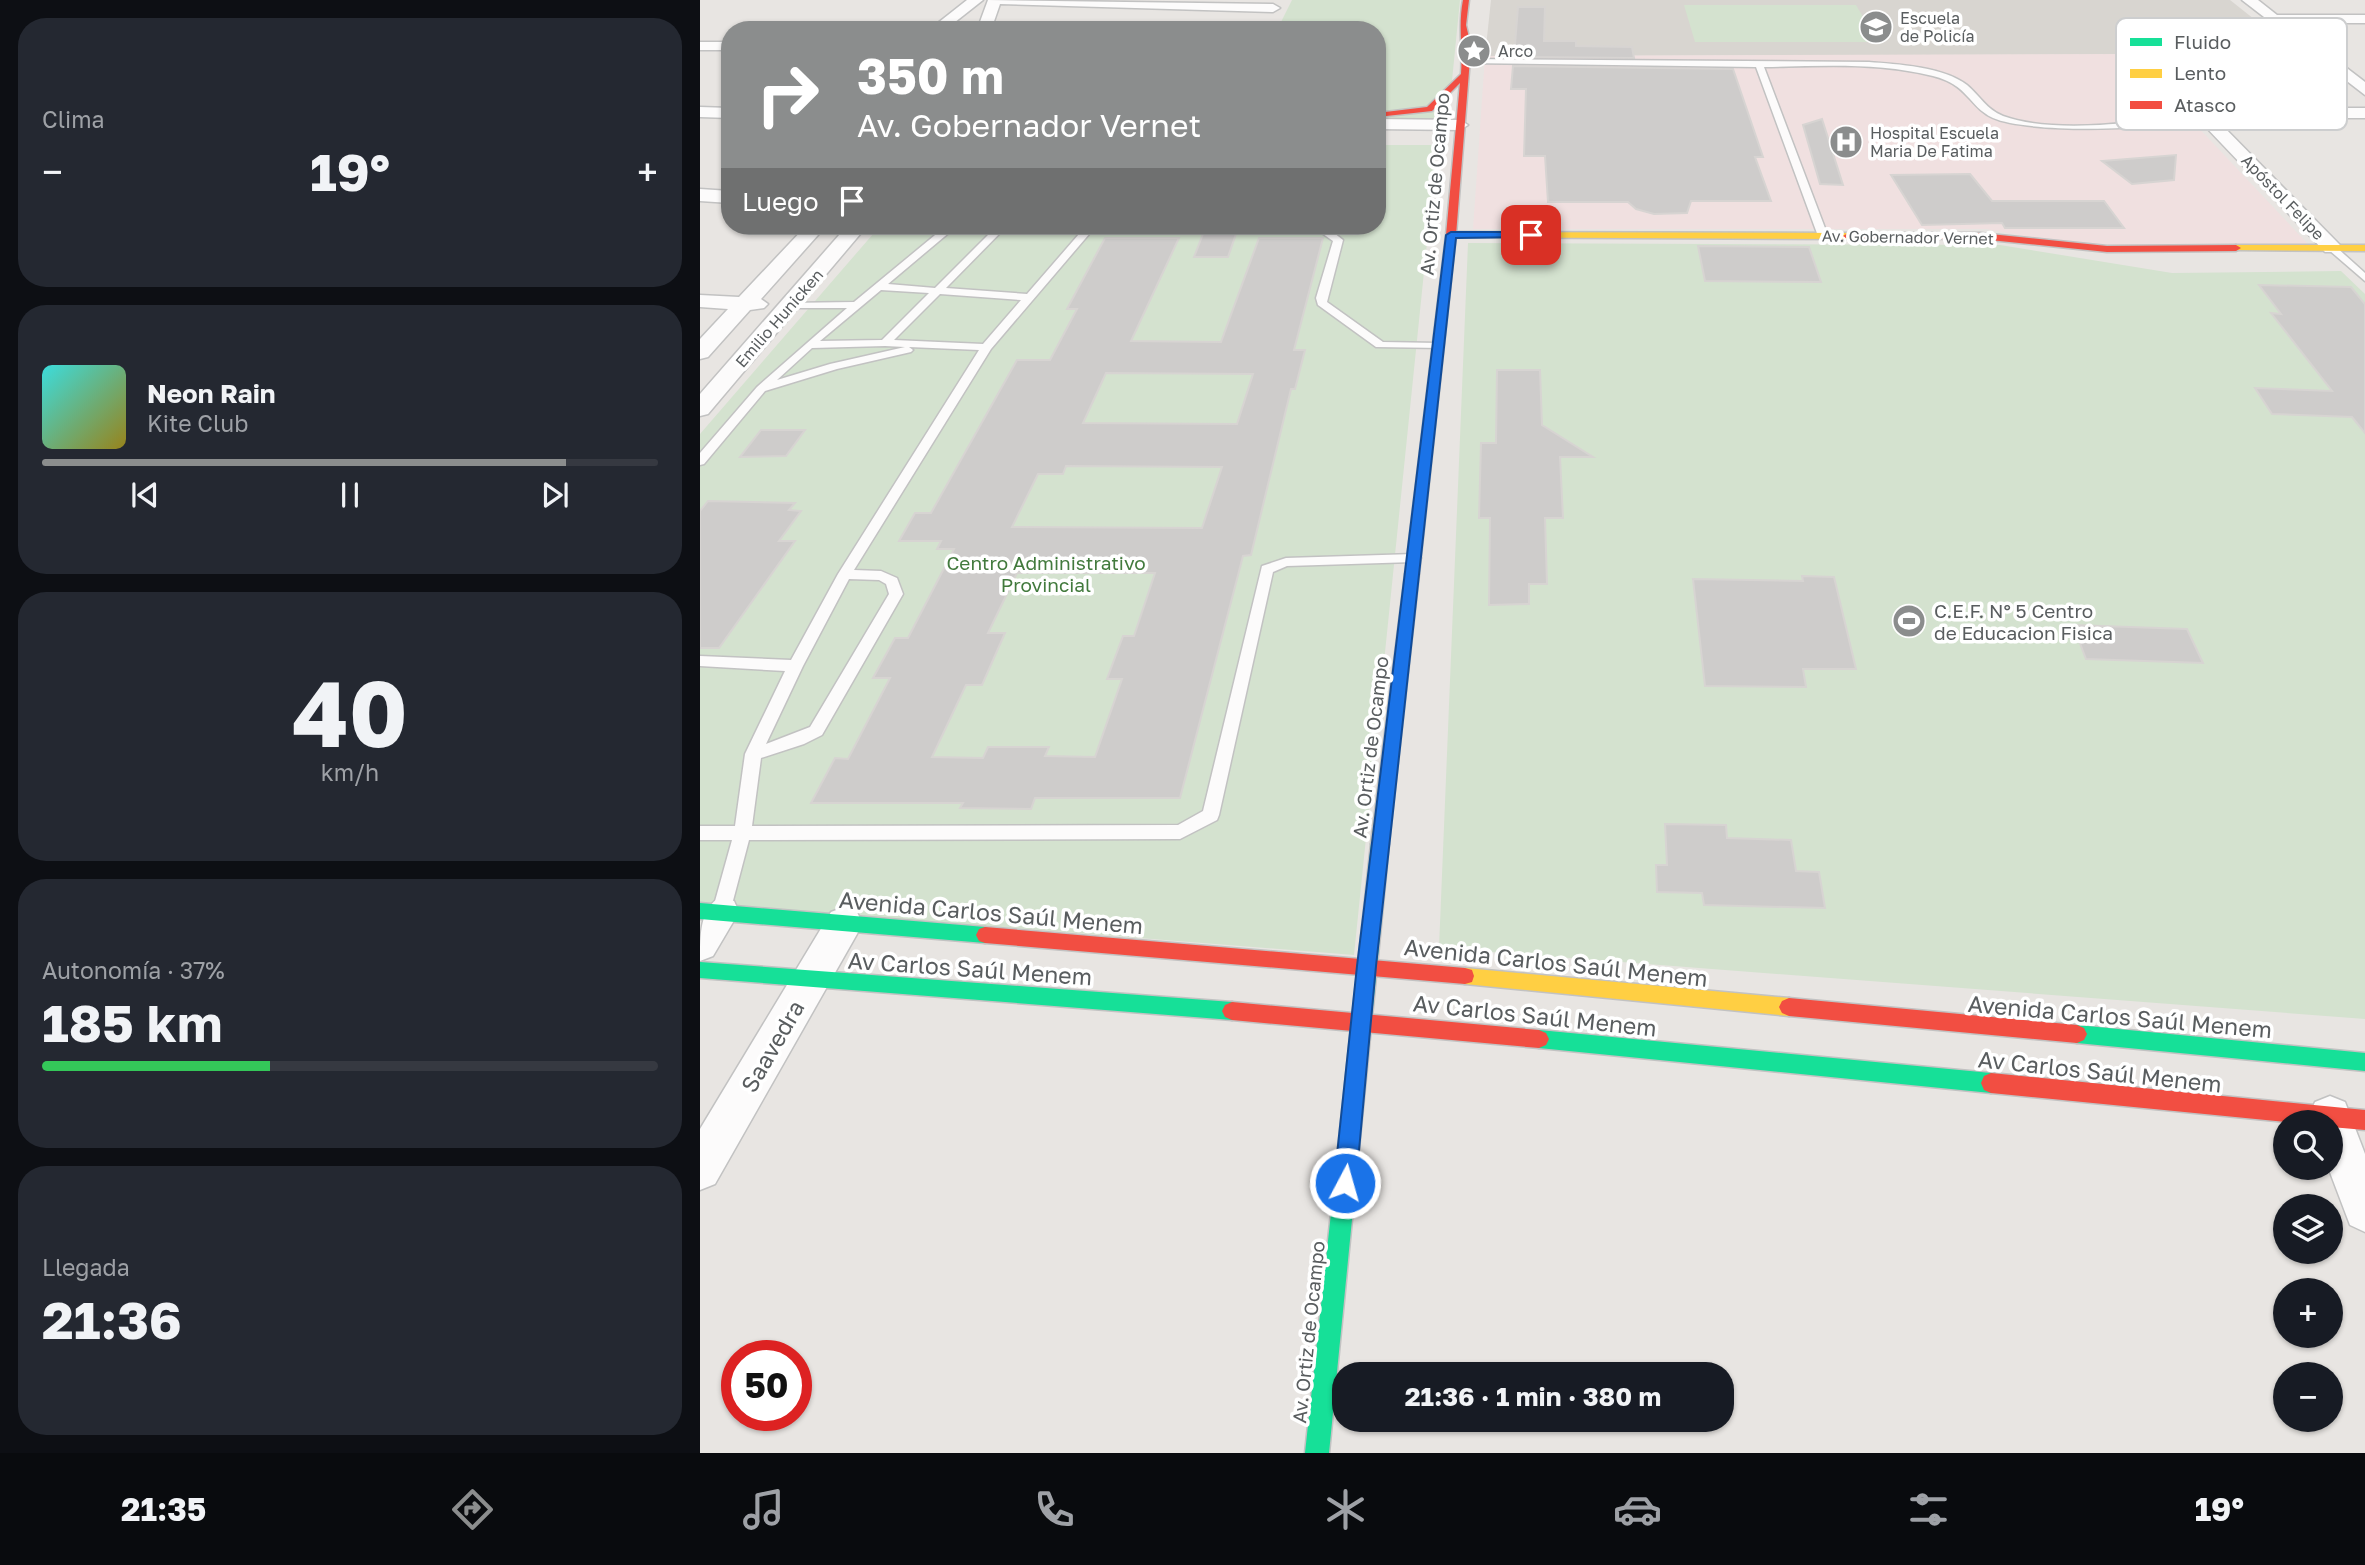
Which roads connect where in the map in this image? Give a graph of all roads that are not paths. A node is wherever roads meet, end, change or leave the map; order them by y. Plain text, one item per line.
1 (976, 0) edge
2 (998, 0) edge
3 (1466, 0) edge
4 (1482, 0) edge
5 (2249, 0) edge
6 (1273, 9) edge
7 (2273, 18) edge
8 (2347, 19) edge
9 (2365, 19) edge
10 (948, 21) edge
11 (988, 21) edge
12 (700, 46) edge
13 (721, 47) edge
14 (1466, 61) junction
15 (1759, 65) junction
16 (2347, 76) edge
17 (2365, 90) edge
18 (700, 112) edge
19 (721, 113) edge
20 (2347, 114) edge
21 (2365, 114) edge
22 (1386, 115) edge
23 (2116, 122) edge
24 (1386, 125) edge
25 (2220, 130) edge
26 (1459, 131) junction
27 (1386, 136) edge
28 (808, 235) edge
29 (849, 235) edge
30 (942, 235) edge
31 (993, 235) edge
32 (1083, 235) edge
33 (1331, 235) edge
34 (1451, 235) junction
35 (1823, 236) junction
36 (2332, 248) junction
37 (2365, 248) edge
38 (2365, 278) edge
39 (881, 287) junction
40 (937, 292) junction
41 (1028, 297) junction
42 (700, 301) edge
43 (745, 303) junction
44 (790, 305) junction
45 (856, 305) junction
46 (885, 343) junction
47 (809, 345) junction
48 (932, 345) junction
49 (1438, 346) junction
50 (985, 347) junction
51 (700, 352) edge
52 (761, 389) junction
53 (700, 409) edge
54 (700, 461) edge
55 (1413, 558) junction
56 (845, 574) junction
57 (700, 661) edge
58 (795, 666) junction
59 (753, 754) junction
60 (700, 833) edge
61 (742, 835) junction
62 (711, 911) edge
63 (844, 923) junction
64 (700, 946) edge
65 (1366, 966) junction
66 (700, 970) edge
67 (812, 978) junction
68 (1362, 1021) junction
69 (2365, 1062) edge
70 (2348, 1118) edge
71 (700, 1169) edge
72 (2365, 1210) edge
73 (1317, 1453) edge

1 - 10 street
2 - 6 street
2 - 11 street
3 - 14 street, Av. Ortiz de Ocampo
4 - 14 street, Av. Ortiz de Ocampo
5 - 7 street
8 - 9 street
12 - 13 street
14 - 15 lane
14 - 22 street
14 - 26 street, Av. Ortiz de Ocampo
15 - 23 lane
15 - 35 lane
16 - 17 street
18 - 19 street
20 - 21 street
24 - 26 street
25 - 36 street, Apóstol Felipe
26 - 27 street
26 - 34 street, Av. Ortiz de Ocampo
28 - 43 street, Emilio Hunicken
29 - 44 street, Emilio Hunicken
30 - 39 lane
31 - 40 lane
32 - 41 lane
33 - 49 lane
34 - 35 street, Av. Gobernador Vernet
34 - 49 street, Av. Ortiz de Ocampo
35 - 36 street, Av. Gobernador Vernet
36 - 37 street, Av. Gobernador Vernet
36 - 38 lane
39 - 40 lane
39 - 45 lane
40 - 41 lane
40 - 46 lane
41 - 50 lane
42 - 43 street
43 - 44 street
43 - 51 street, Emilio Hunicken
44 - 45 lane
44 - 53 street, Emilio Hunicken
45 - 47 lane
46 - 47 lane
46 - 48 lane
47 - 52 lane
48 - 50 lane
48 - 52 lane
49 - 55 street, Av. Ortiz de Ocampo
50 - 56 lane
52 - 54 lane
55 - 61 lane
55 - 65 street, Av. Ortiz de Ocampo
56 - 58 lane
56 - 59 lane
57 - 58 lane
58 - 59 lane
59 - 61 lane
60 - 61 lane
61 - 62 lane
62 - 63 street, Avenida Carlos Saúl Menem
62 - 64 street
63 - 65 street, Avenida Carlos Saúl Menem
63 - 67 street, Saavedra
65 - 68 street, Av. Ortiz de Ocampo
65 - 69 street, Avenida Carlos Saúl Menem
66 - 67 street, Av Carlos Saúl Menem
67 - 68 street, Av Carlos Saúl Menem
67 - 71 street, Saavedra
68 - 70 street, Av Carlos Saúl Menem
68 - 73 street, Av. Ortiz de Ocampo
70 - 72 street

